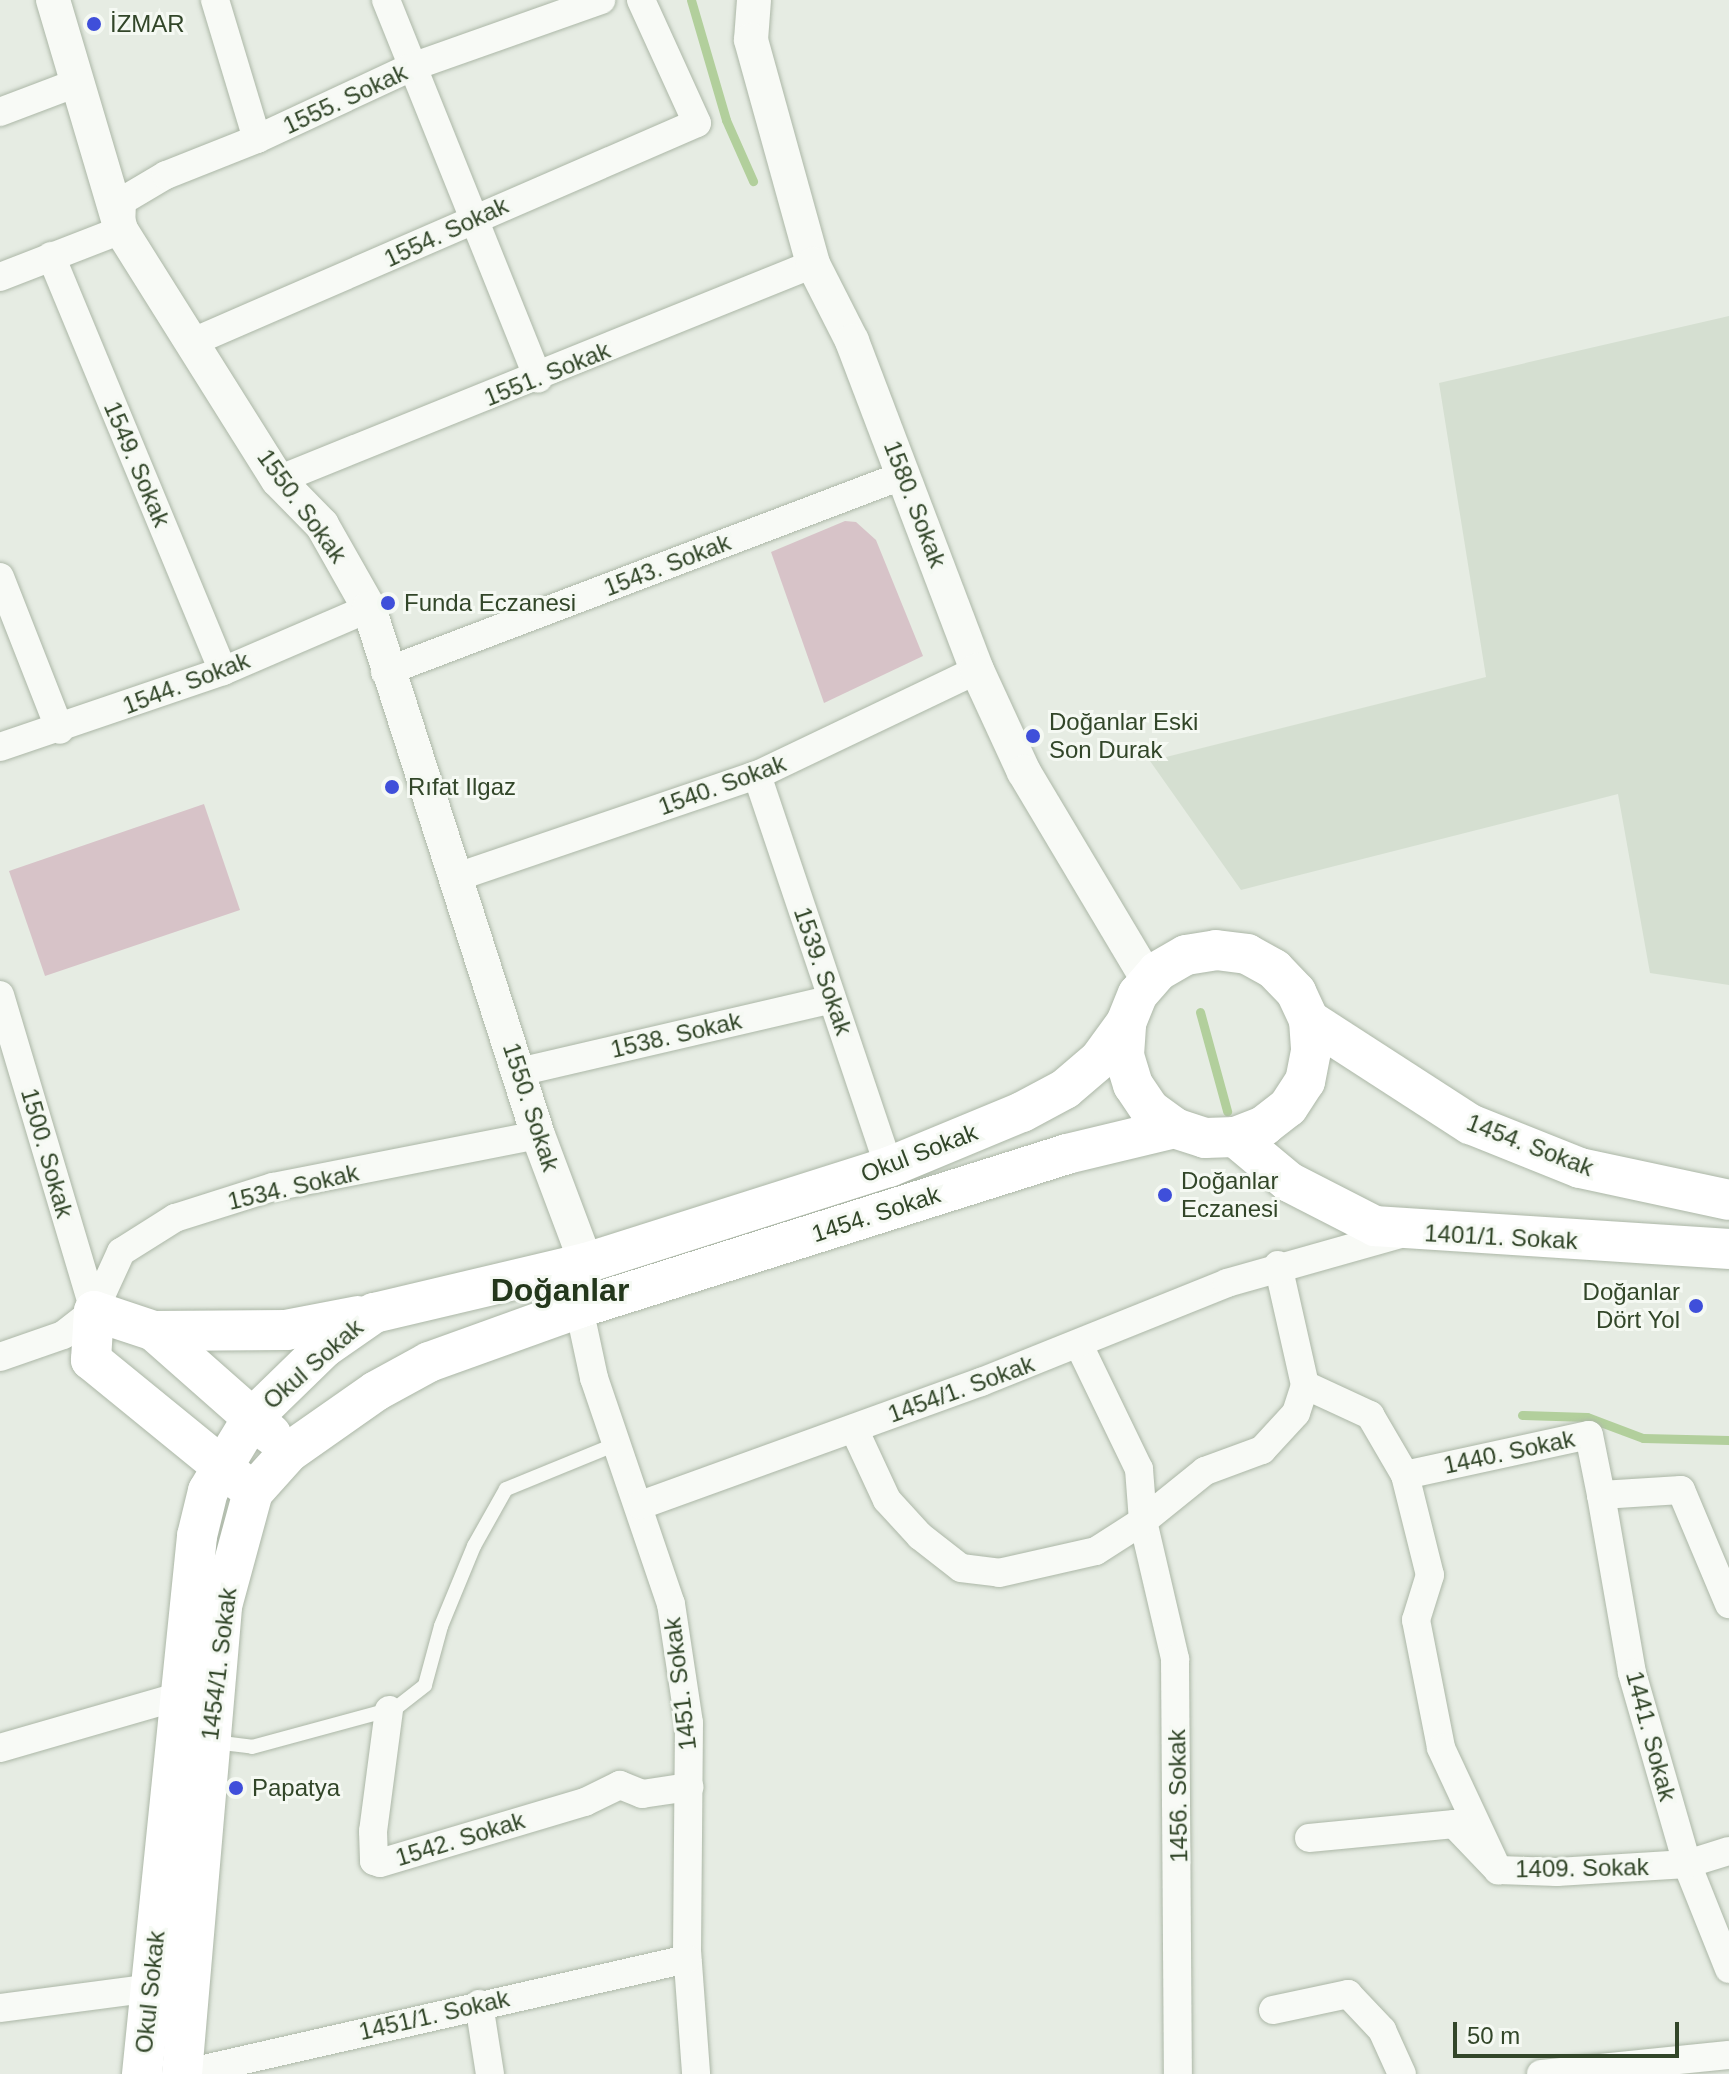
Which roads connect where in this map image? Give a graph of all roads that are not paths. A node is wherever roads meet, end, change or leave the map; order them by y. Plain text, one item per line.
1 (53, 0) edge
2 (215, 0) edge
3 (386, 0) edge
4 (601, 0) edge
5 (641, 0) edge
6 (754, 0) edge
7 (567, 6) edge
8 (409, 68) junction
9 (79, 82) junction
10 (0, 112) edge
11 (257, 139) junction
12 (473, 224) junction
13 (121, 230) junction
14 (51, 256) junction
15 (813, 264) junction
16 (0, 277) edge
17 (195, 341) junction
18 (538, 379) junction
19 (904, 475) junction
20 (278, 480) junction
21 (0, 577) edge
22 (369, 608) junction
23 (977, 670) junction
24 (223, 671) junction
25 (385, 672) junction
26 (60, 730) junction
27 (0, 747) edge
28 (757, 775) junction
29 (457, 877) junction
30 (1149, 982) junction
31 (0, 995) edge
32 (832, 999) junction
33 (1309, 1020) junction
34 (1126, 1023) junction
35 (519, 1072) junction
36 (1175, 1128) junction
37 (538, 1135) junction
38 (1235, 1137) junction
39 (889, 1167) junction
40 (1729, 1200) edge
41 (1408, 1232) junction
42 (1729, 1249) edge
43 (586, 1263) junction
44 (1278, 1265) junction
45 (579, 1308) junction
46 (94, 1311) junction
47 (374, 1313) junction
48 (154, 1331) junction
49 (1079, 1345) junction
50 (0, 1357) edge
51 (1305, 1385) junction
52 (253, 1417) junction
53 (854, 1429) junction
54 (619, 1443) junction
55 (289, 1452) junction
56 (221, 1466) junction
57 (1405, 1475) junction
58 (253, 1492) junction
59 (1601, 1495) junction
60 (641, 1505) junction
61 (1143, 1521) junction
62 (1729, 1604) edge
63 (180, 1696) junction
64 (389, 1710) junction
65 (210, 1741) junction
66 (0, 1748) edge
67 (689, 1787) junction
68 (1309, 1838) dead end
69 (1729, 1851) edge
70 (1687, 1864) junction
71 (1498, 1870) junction
72 (687, 1959) junction
73 (1729, 1969) edge
74 (151, 1988) junction
75 (479, 2004) junction
76 (0, 2008) edge
77 (1273, 2010) dead end
78 (1729, 2055) edge
79 (1697, 2068) edge
80 (1175, 2073) edge
81 (142, 2074) edge
82 (182, 2074) edge
83 (490, 2074) edge
84 (696, 2074) edge
85 (1402, 2074) edge
86 (1541, 2074) edge

1 - 9 street, 1550. Sokak
2 - 11 street
3 - 8 street
4 - 7 street, 1555. Sokak
5 - 12 street, 1554. Sokak
6 - 15 street, 1580. Sokak
7 - 8 street, 1555. Sokak
8 - 11 street, 1555. Sokak
8 - 12 street
9 - 10 street
9 - 13 street, 1550. Sokak
11 - 13 street, 1555. Sokak
12 - 17 street, 1554. Sokak
12 - 18 street
13 - 14 street
13 - 17 street, 1550. Sokak
14 - 16 street
14 - 24 street, 1549. Sokak
15 - 18 street, 1551. Sokak
15 - 19 street, 1580. Sokak
17 - 20 street, 1550. Sokak
18 - 20 street, 1551. Sokak
19 - 23 street, 1580. Sokak
19 - 25 street, 1543. Sokak
20 - 22 street, 1550. Sokak
21 - 26 street
22 - 24 street, 1544. Sokak
22 - 25 street, 1550. Sokak
23 - 28 street, 1540. Sokak
23 - 30 street, 1580. Sokak
24 - 26 street, 1544. Sokak
25 - 29 street, 1550. Sokak
26 - 27 street, 1544. Sokak
28 - 29 street, 1540. Sokak
28 - 32 street, 1539. Sokak
29 - 35 street, 1550. Sokak
30 - 33 main road
30 - 34 main road
31 - 46 street, 1500. Sokak
32 - 35 street, 1538. Sokak
32 - 39 street, 1539. Sokak
33 - 38 main road
33 - 40 main road, 1454. Sokak
34 - 36 main road
34 - 39 main road, Okul Sokak
35 - 37 street, 1550. Sokak
36 - 38 main road
36 - 45 main road, 1454. Sokak
37 - 43 street, 1550. Sokak
37 - 46 street, 1534. Sokak
38 - 41 main road
39 - 43 main road, Okul Sokak
41 - 42 main road, 1401/1. Sokak
41 - 44 street, 1401/1. Sokak
43 - 45 street, 1550. Sokak
43 - 47 main road, Okul Sokak
44 - 49 street, 1454/1. Sokak
44 - 51 street
45 - 54 street, 1451. Sokak
45 - 55 main road, 1454/1. Sokak
46 - 48 main road
46 - 50 street
46 - 56 main road
47 - 48 main road
47 - 52 main road, Okul Sokak
48 - 52 main road
49 - 53 street, 1454/1. Sokak
49 - 61 street, 1456. Sokak
51 - 57 street
51 - 61 street
52 - 55 main road
52 - 56 main road, Okul Sokak
53 - 60 street, 1454/1. Sokak
53 - 61 street
54 - 60 street, 1451. Sokak
54 - 64 lane
55 - 58 main road, 1454/1. Sokak
56 - 58 main road
56 - 63 main road, Okul Sokak
57 - 59 street, 1440. Sokak
57 - 71 street
58 - 65 main road, 1454/1. Sokak
59 - 62 street
59 - 70 street, 1441. Sokak
60 - 67 street, 1451. Sokak
61 - 80 street, 1456. Sokak
63 - 66 street
63 - 74 main road, Okul Sokak
64 - 65 lane
64 - 67 street, 1542. Sokak
65 - 82 main road, 1454/1. Sokak
67 - 72 street, 1451. Sokak
68 - 71 street, 1409. Sokak
69 - 70 street, 1409. Sokak
70 - 71 street, 1409. Sokak
70 - 73 street, 1441. Sokak
72 - 75 street, 1451/1. Sokak
72 - 84 street, 1451. Sokak
74 - 76 street
74 - 81 main road, Okul Sokak
75 - 82 street, 1451/1. Sokak
75 - 83 street
77 - 85 street
78 - 79 street
79 - 86 street

